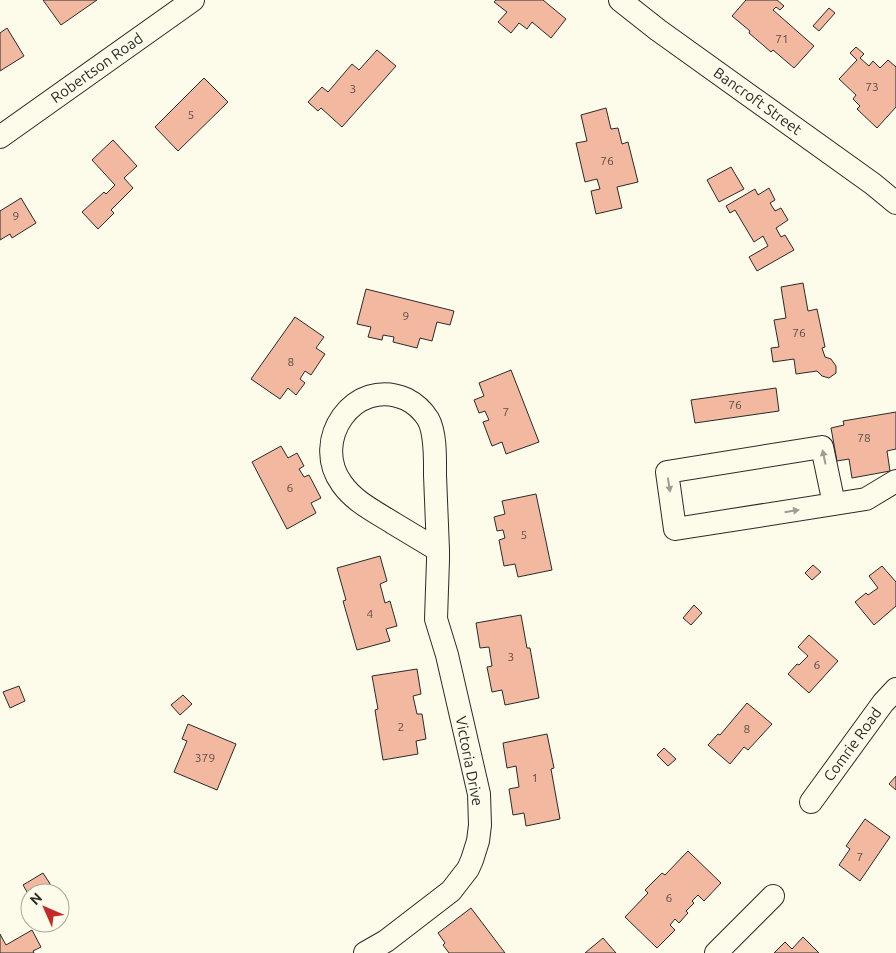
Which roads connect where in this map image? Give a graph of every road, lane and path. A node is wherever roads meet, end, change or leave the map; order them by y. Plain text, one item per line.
1 (193, 0) edge
2 (620, 0) edge
3 (0, 137) edge
4 (896, 203) edge
5 (896, 481) edge
6 (834, 504) junction
7 (438, 550) junction
8 (896, 689) edge
9 (812, 802) dead end
10 (773, 896) dead end
11 (392, 947) edge
12 (365, 953) edge
13 (716, 953) edge

1 - 3 street, Robertson Road
2 - 4 street, Bancroft Street
5 - 6 street
6 -> 6 street
7 - 7 street, Victoria Drive
7 - 11 street, Victoria Drive
8 - 9 street, Comrie Road
10 - 13 street
11 - 12 street, Victoria Drive

